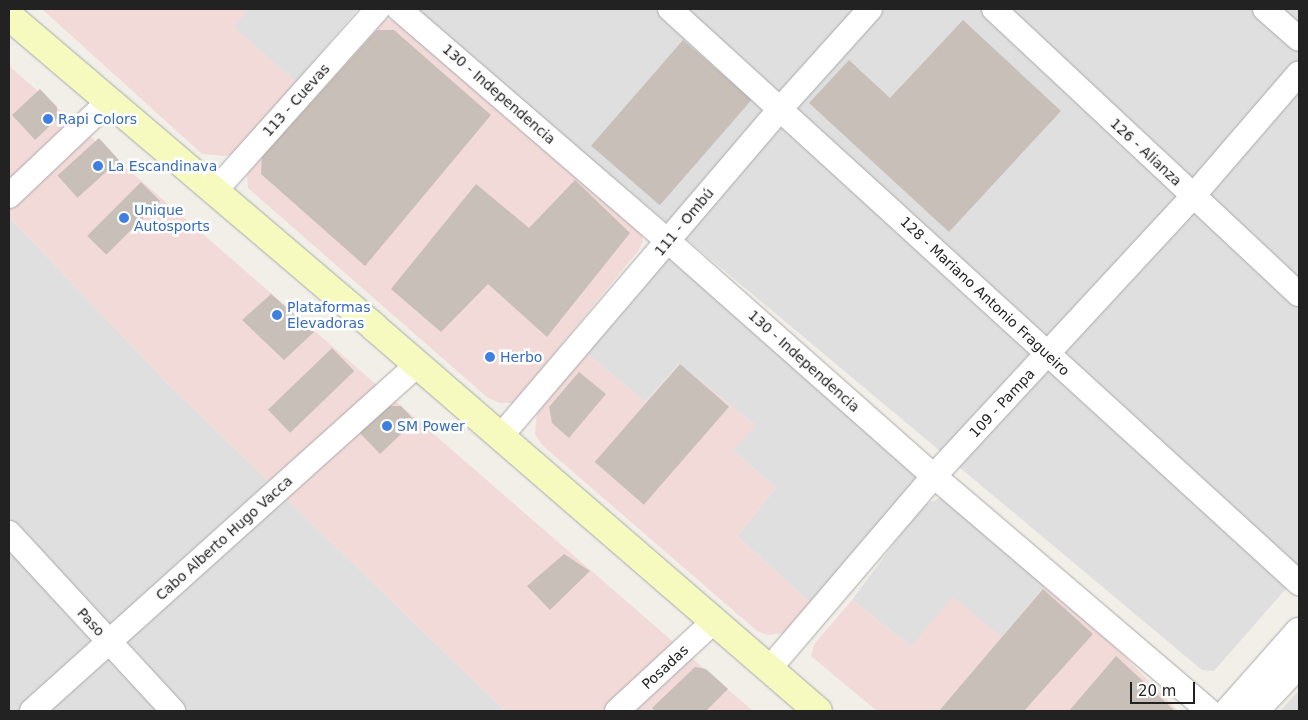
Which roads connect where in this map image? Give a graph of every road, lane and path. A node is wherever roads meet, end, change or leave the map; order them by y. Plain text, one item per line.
1 (378, 9) edge
2 (399, 9) edge
3 (670, 9) edge
4 (870, 9) edge
5 (994, 9) edge
6 (1265, 9) edge
7 (9, 16) edge
8 (1299, 39) edge
9 (1299, 74) edge
10 (109, 101) junction
11 (781, 108) junction
12 (214, 191) junction
13 (9, 196) edge
14 (1193, 196) junction
15 (668, 240) junction
16 (1299, 294) edge
17 (1047, 354) junction
18 (417, 365) junction
19 (500, 437) junction
20 (934, 476) junction
21 (9, 533) edge
22 (1299, 583) edge
23 (713, 622) junction
24 (1299, 632) edge
25 (110, 641) junction
26 (1299, 663) edge
27 (769, 669) junction
28 (32, 711) edge
29 (173, 711) edge
30 (616, 711) edge
31 (818, 711) edge
32 (1209, 711) edge
33 (1229, 711) edge
34 (1254, 711) edge

1 - 12 street, 113 - Cuevas
2 - 15 street, 130 - Independencia
3 - 11 street, 128 - Mariano Antonio Fragueiro
4 - 11 street, 111 - Ombú
5 - 14 street, 126 - Alianza
6 - 8 street
7 - 10 main road
9 - 14 street, 109 - Pampa
10 - 12 main road
10 - 13 street
11 - 15 street, 111 - Ombú
11 - 17 street, 128 - Mariano Antonio Fragueiro
12 - 18 main road
14 - 16 street, 126 - Alianza
14 - 17 street, 109 - Pampa
15 - 19 street, 111 - Ombú
15 - 20 street, 130 - Independencia
17 - 20 street, 109 - Pampa
17 - 22 street, 128 - Mariano Antonio Fragueiro
18 - 19 main road
18 - 25 street, Cabo Alberto Hugo Vacca
19 - 23 main road
20 - 27 street, 109 - Pampa
20 - 32 street, 130 - Independencia
21 - 25 street, Paso
23 - 27 main road
23 - 30 street, Posadas
24 - 33 street
25 - 28 street, Cabo Alberto Hugo Vacca
25 - 29 street, Paso
26 - 34 street
27 - 31 main road

